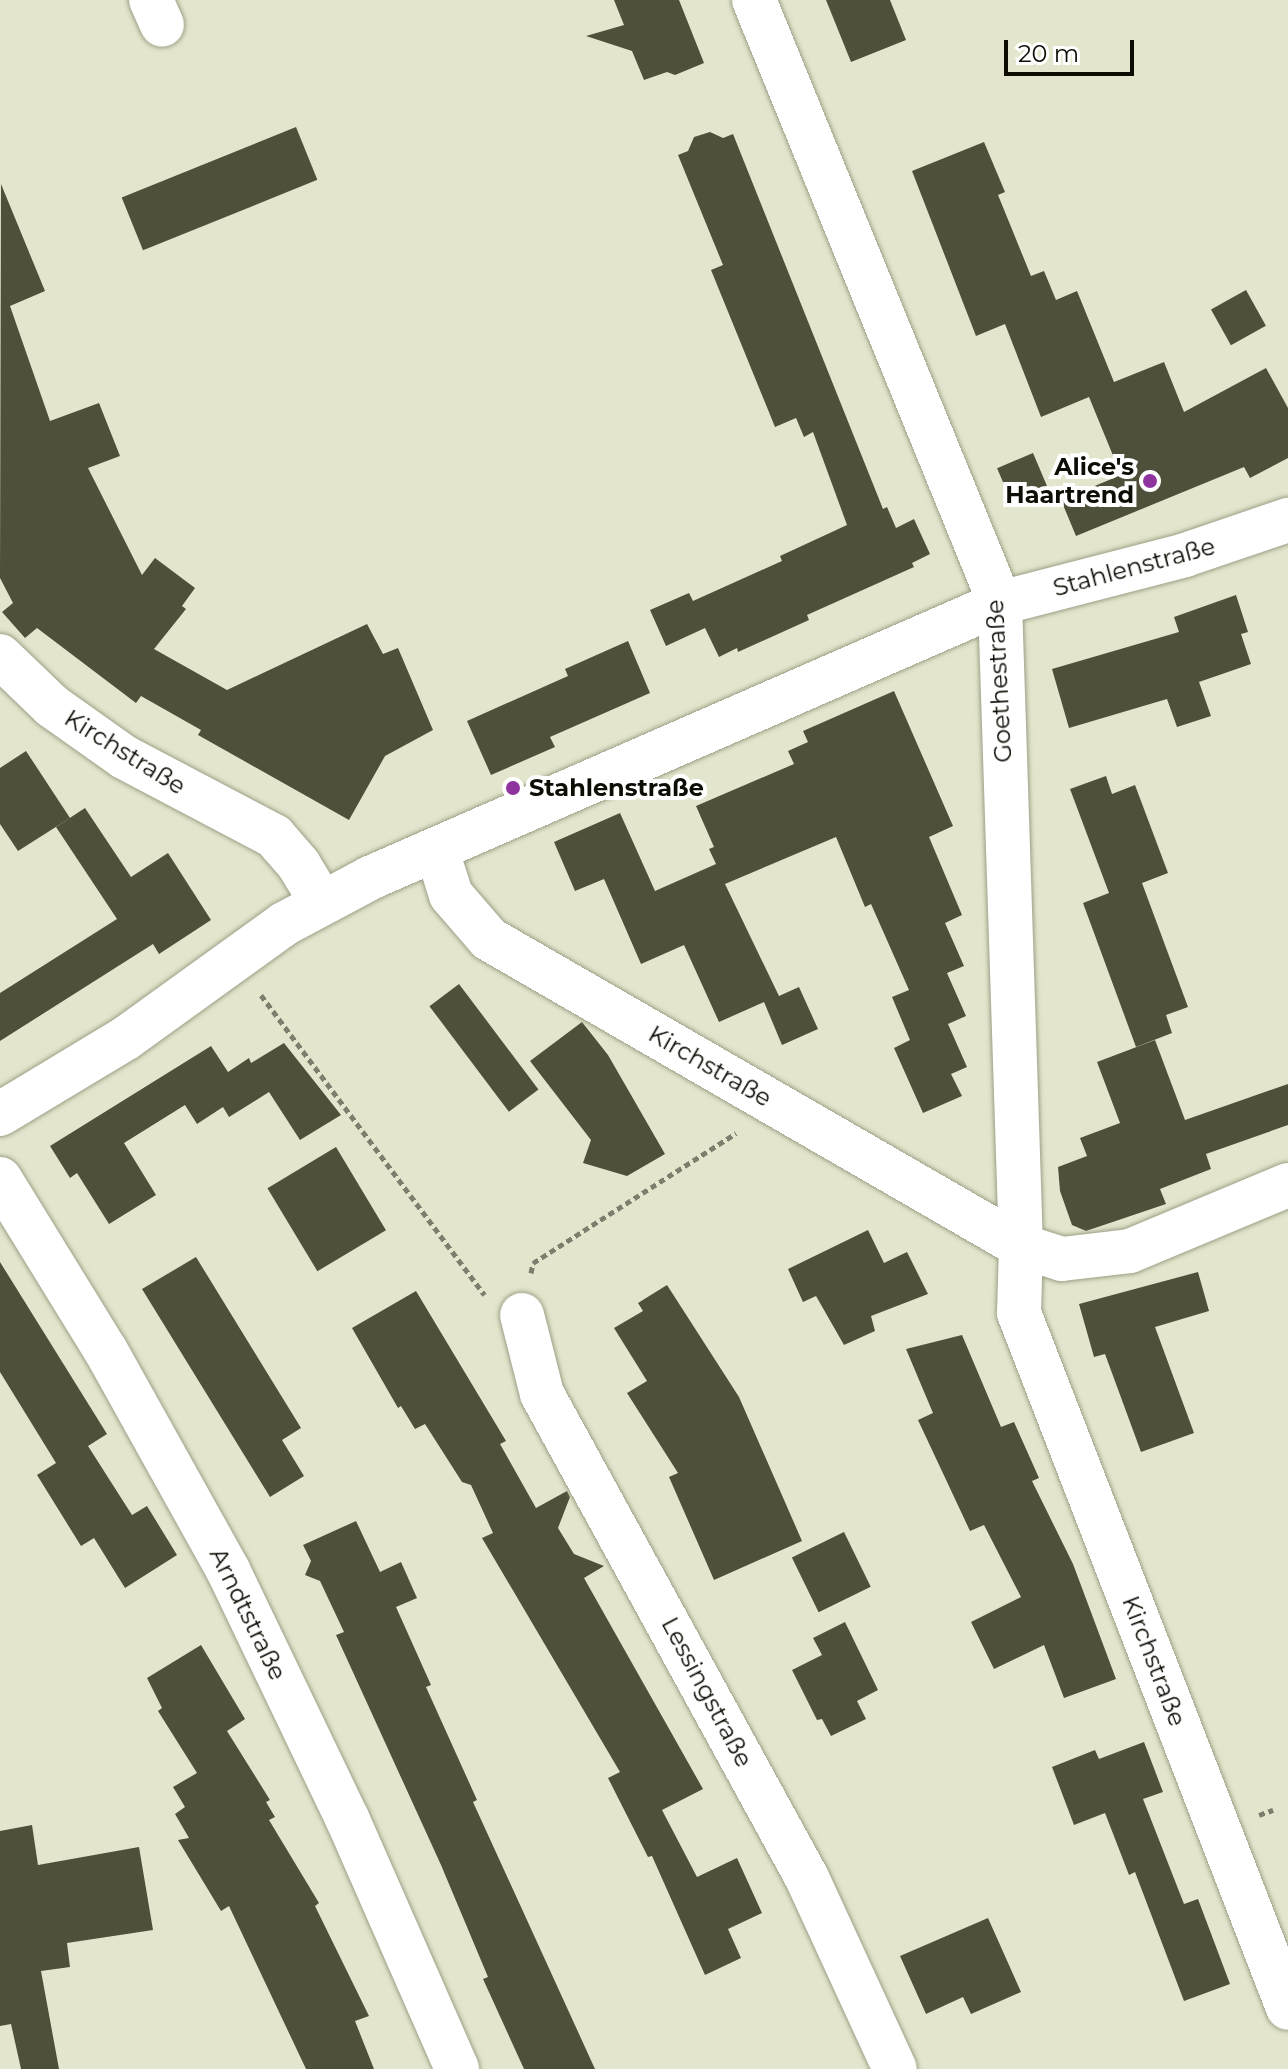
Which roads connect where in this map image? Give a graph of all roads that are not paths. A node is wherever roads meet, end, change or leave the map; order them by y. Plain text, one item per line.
1 (754, 0) edge
2 (1288, 520) edge
3 (1000, 603) junction
4 (0, 656) edge
5 (437, 851) junction
6 (322, 903) junction
7 (0, 1114) edge
8 (0, 1179) edge
9 (1288, 1185) edge
10 (1021, 1246) junction
11 (1019, 1313) joint
12 (522, 1315) road end
13 (1288, 2008) edge
14 (457, 2069) edge
15 (895, 2069) edge

1 - 3 street, Goethestraße
2 - 3 street, Stahlenstraße
3 - 5 street, Stahlenstraße
3 - 10 street, Goethestraße
4 - 6 street, Kirchstraße
5 - 6 street, Stahlenstraße
5 - 10 street, Kirchstraße
6 - 7 street, Stahlenstraße
8 - 14 street, Arndtstraße
9 - 10 street, Kirchstraße
10 - 11 street, Goethestraße
11 - 13 street, Kirchstraße
12 - 15 street, Lessingstraße

